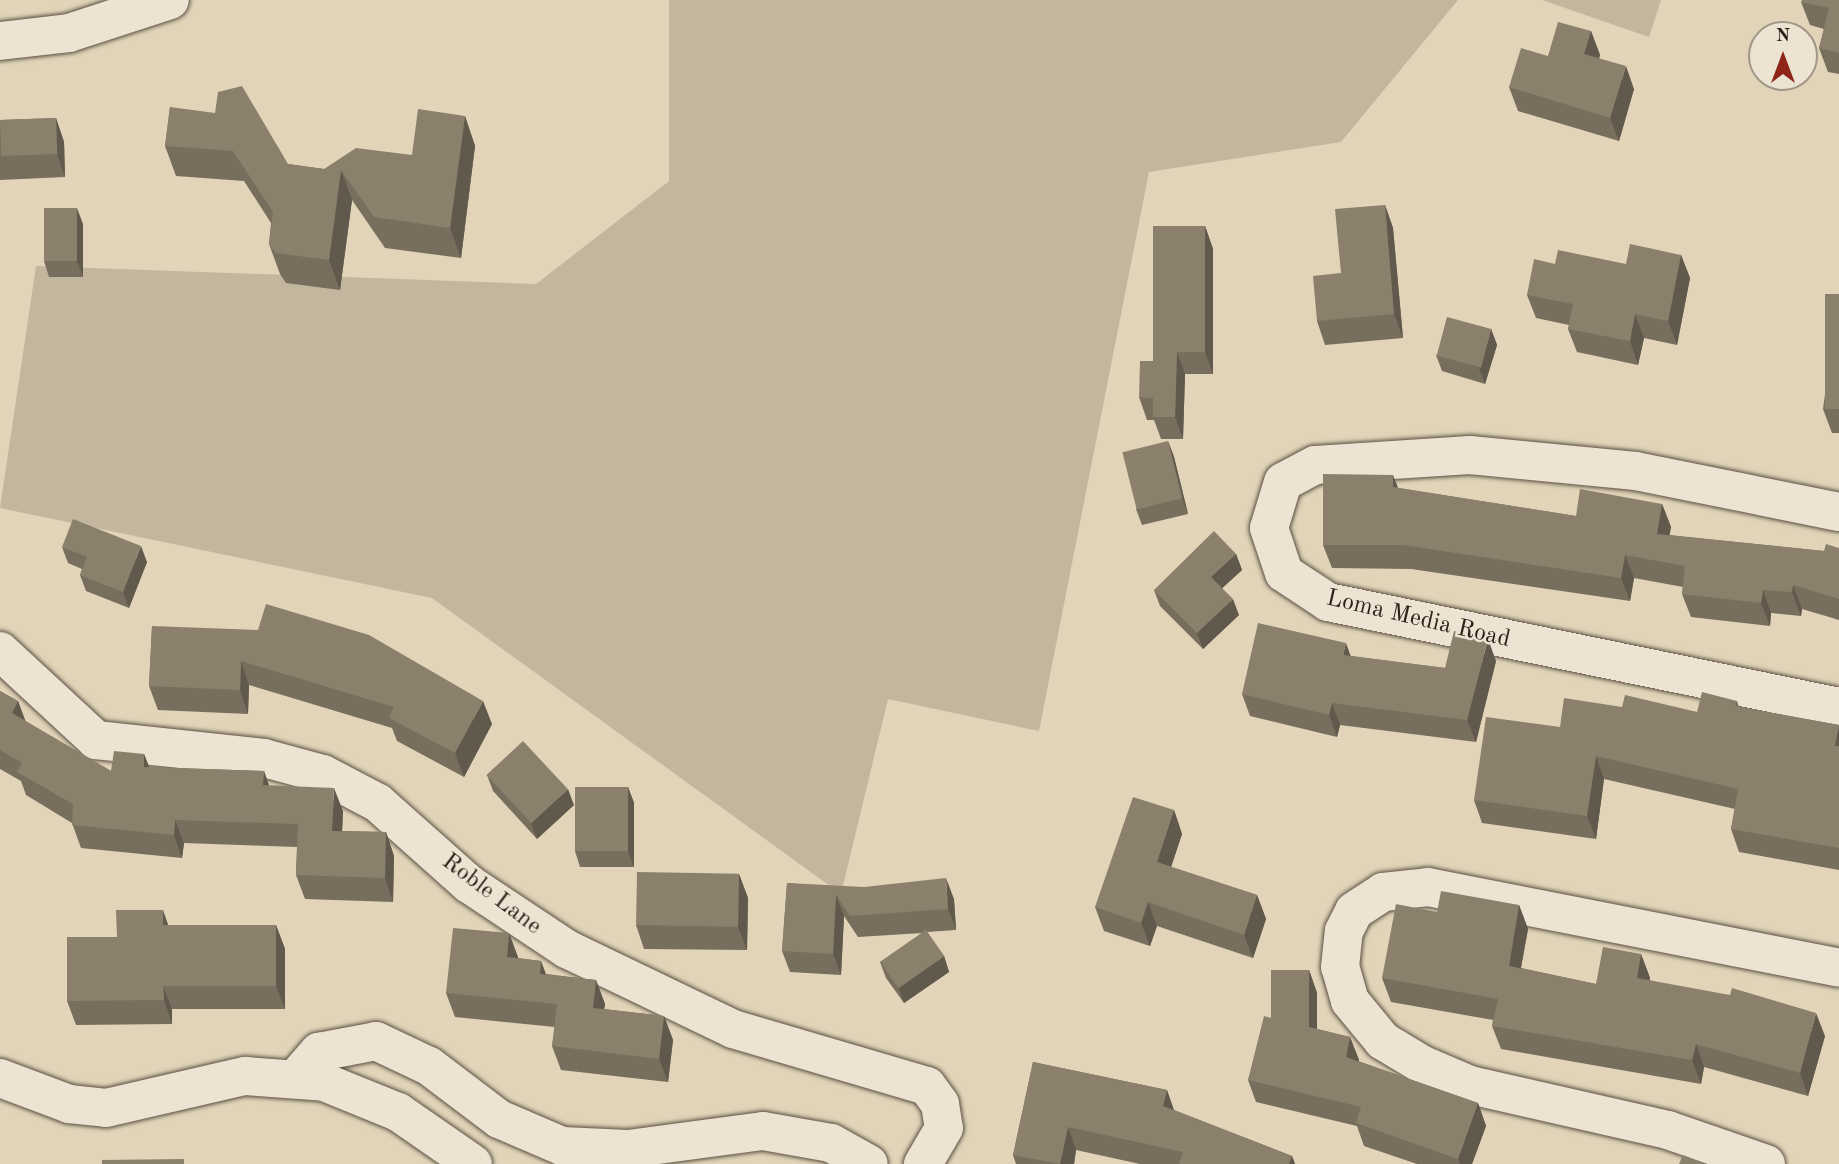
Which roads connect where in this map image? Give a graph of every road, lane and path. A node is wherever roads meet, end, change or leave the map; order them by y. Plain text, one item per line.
1 (170, 0) edge
2 (0, 41) edge
3 (1839, 512) edge
4 (0, 651) edge
5 (1839, 707) edge
6 (1839, 968) edge
7 (0, 1078) edge
8 (296, 1078) junction
9 (473, 1164) edge
10 (869, 1164) edge
11 (923, 1164) edge
12 (1766, 1164) edge

1 - 2 street
3 - 5 street, Loma Media Road
4 - 11 street, Roble Lane
6 - 12 street
7 - 8 street
8 - 9 street
8 - 10 street

